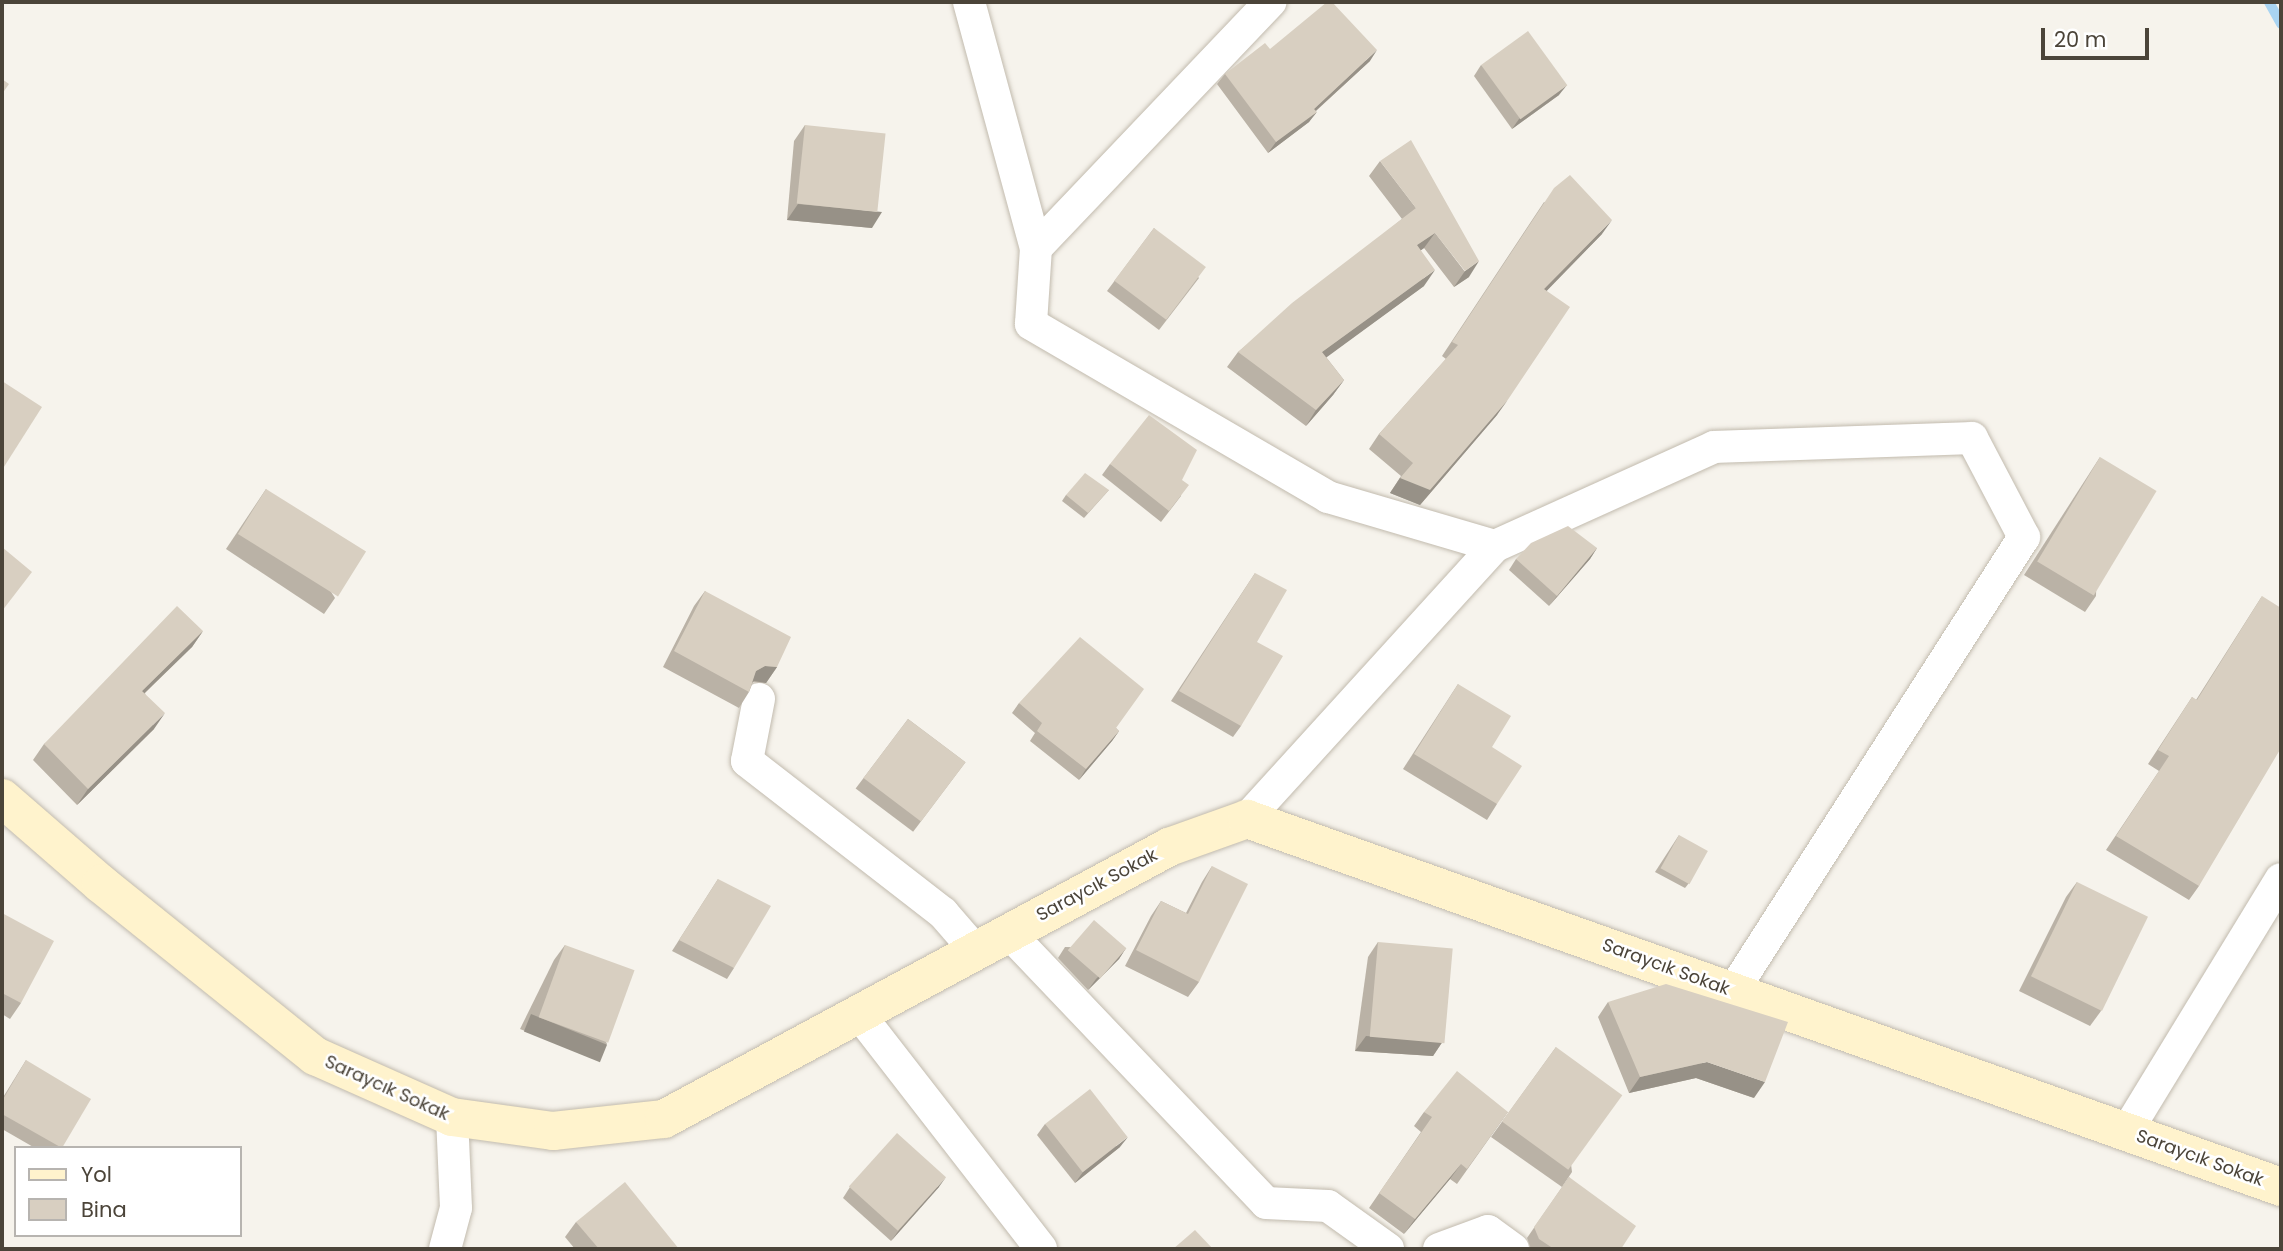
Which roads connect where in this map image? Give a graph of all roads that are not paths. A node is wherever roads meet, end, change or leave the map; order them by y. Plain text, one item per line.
1 (969, 2) edge
2 (1270, 2) edge
3 (1036, 248) junction
4 (1495, 546) junction
5 (759, 699) dead end
6 (2, 797) edge
7 (1247, 819) junction
8 (2281, 879) edge
9 (1008, 932) junction
10 (975, 950) junction
11 (1733, 991) junction
12 (859, 1014) junction
13 (452, 1117) junction
14 (2127, 1131) junction
15 (2281, 1187) edge
16 (445, 1249) edge
17 (1041, 1249) edge
18 (1388, 1249) edge
19 (1440, 1249) edge
20 (1513, 1249) edge

1 - 3 street
2 - 3 street
3 - 4 street
4 - 7 street
4 - 11 street
5 - 10 street
6 - 13 street, Saraycık Sokak
7 - 9 street, Saraycık Sokak
7 - 11 street, Saraycık Sokak
8 - 14 street
9 - 10 street, Saraycık Sokak
9 - 18 street
10 - 12 street, Saraycık Sokak
11 - 14 street, Saraycık Sokak
12 - 13 street, Saraycık Sokak
12 - 17 street
13 - 16 street
14 - 15 street, Saraycık Sokak
19 - 20 street

